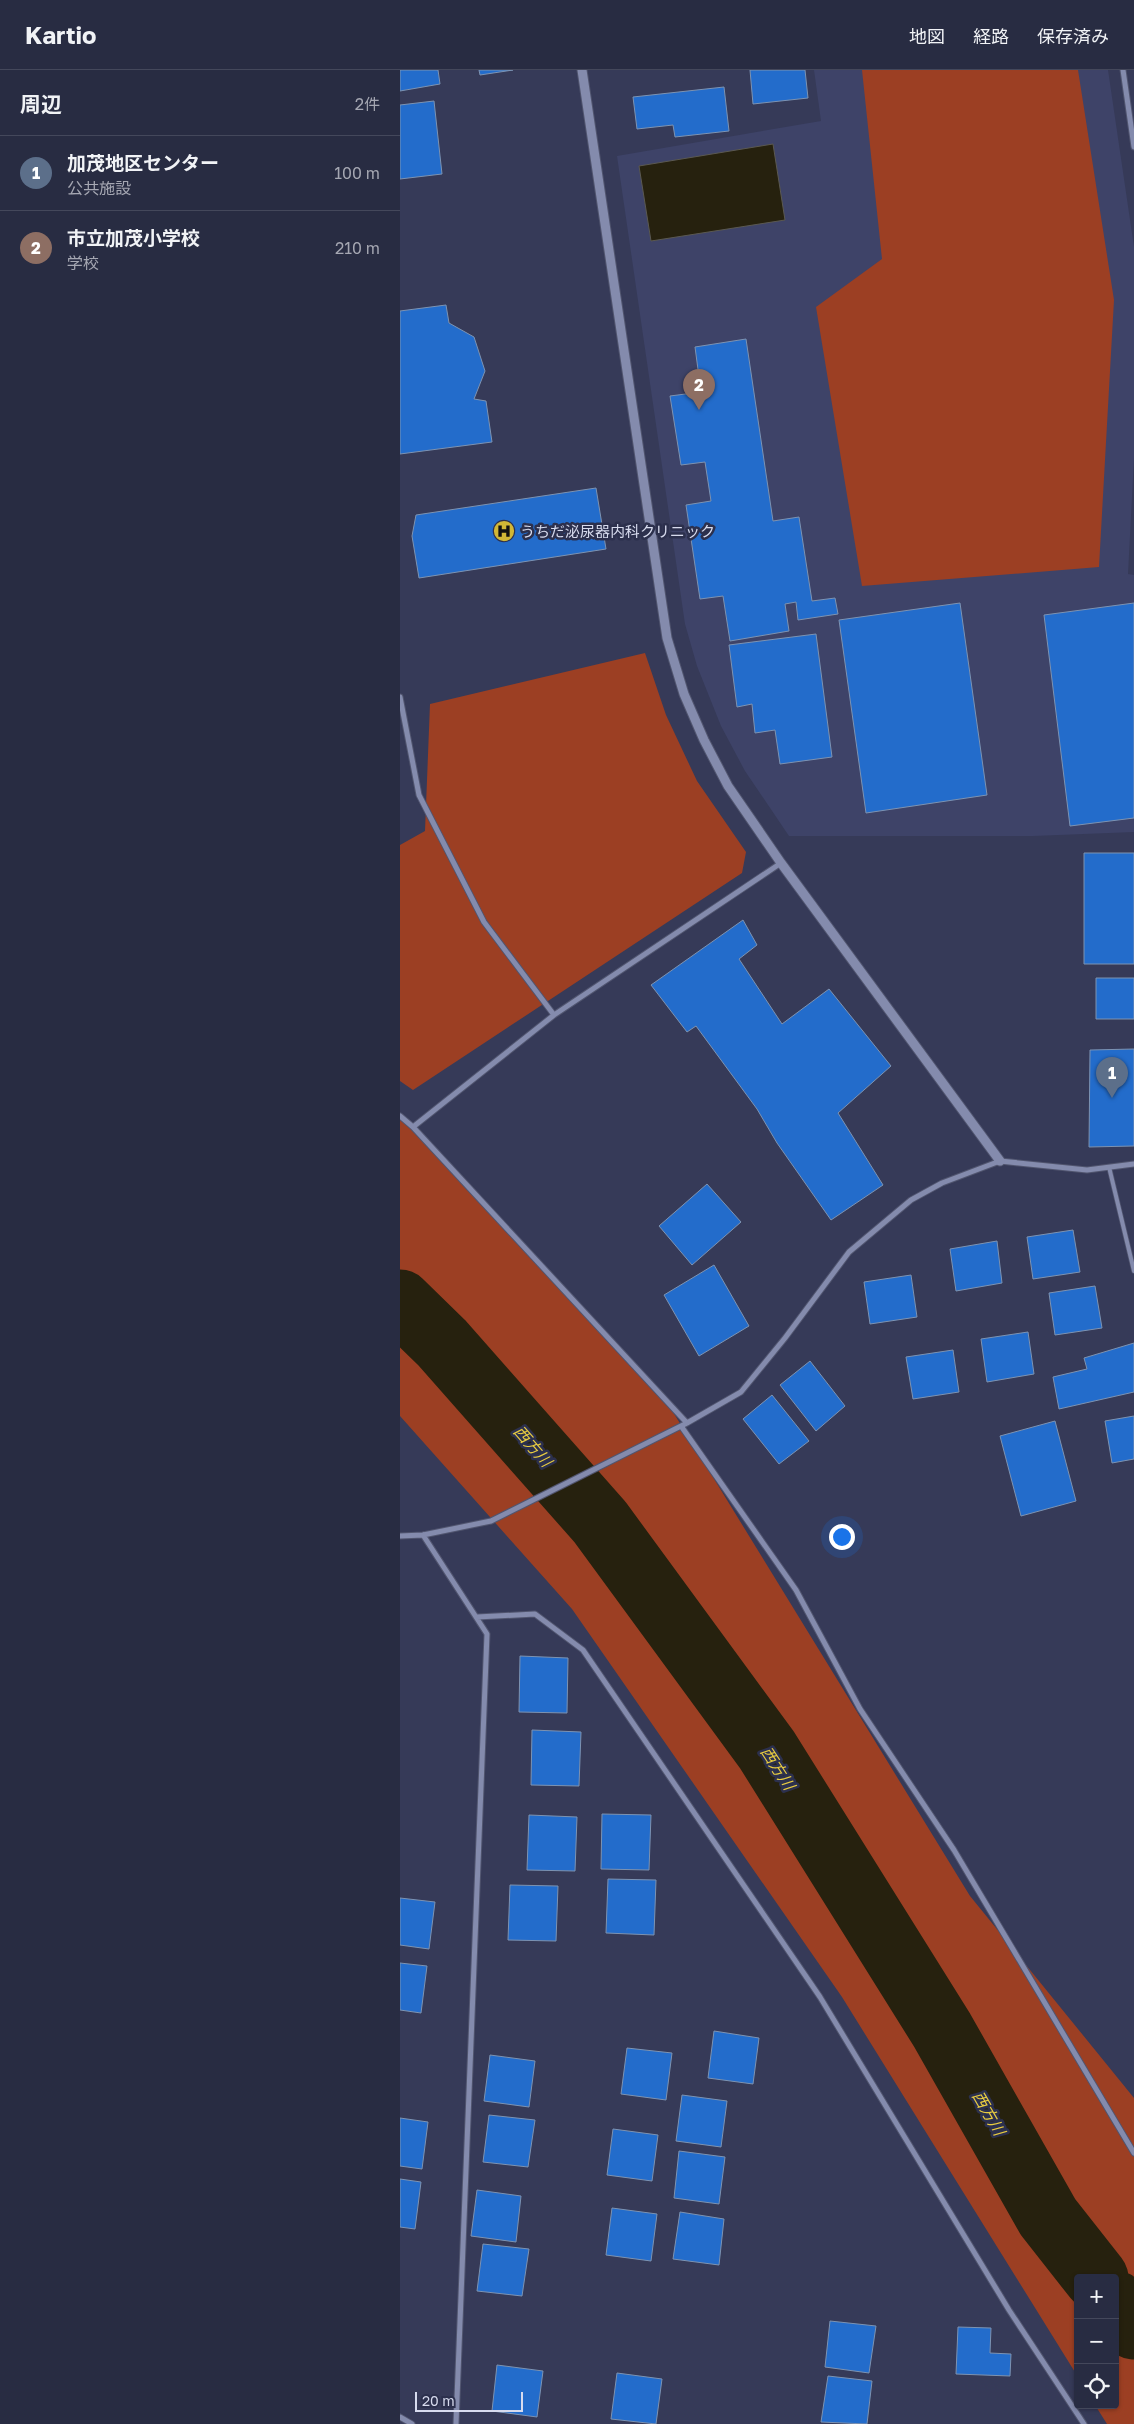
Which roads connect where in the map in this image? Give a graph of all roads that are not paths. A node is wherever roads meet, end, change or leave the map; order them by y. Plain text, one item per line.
1 (582, 70) edge
2 (1123, 70) edge
3 (1134, 147) edge
4 (400, 696) edge
5 (781, 863) junction
6 (554, 1015) junction
7 (400, 1116) edge
8 (413, 1127) junction
9 (1000, 1161) junction
10 (1134, 1164) edge
11 (1109, 1167) junction
12 (1134, 1271) edge
13 (688, 1423) junction
14 (681, 1426) junction
15 (423, 1535) junction
16 (400, 1536) edge
17 (477, 1617) junction
18 (1134, 2153) edge
19 (400, 2417) edge
20 (412, 2424) edge
21 (456, 2424) edge
22 (1084, 2424) edge

1 - 5 street
2 - 3 street
4 - 6 street
5 - 6 street
5 - 9 street
6 - 8 street
7 - 8 street
8 - 13 street
9 - 11 street
9 - 13 street
10 - 11 street
11 - 12 lane
13 - 14 street
14 - 15 street
14 - 18 street
15 - 16 street
15 - 17 street
17 - 21 street
17 - 22 street
19 - 20 street

